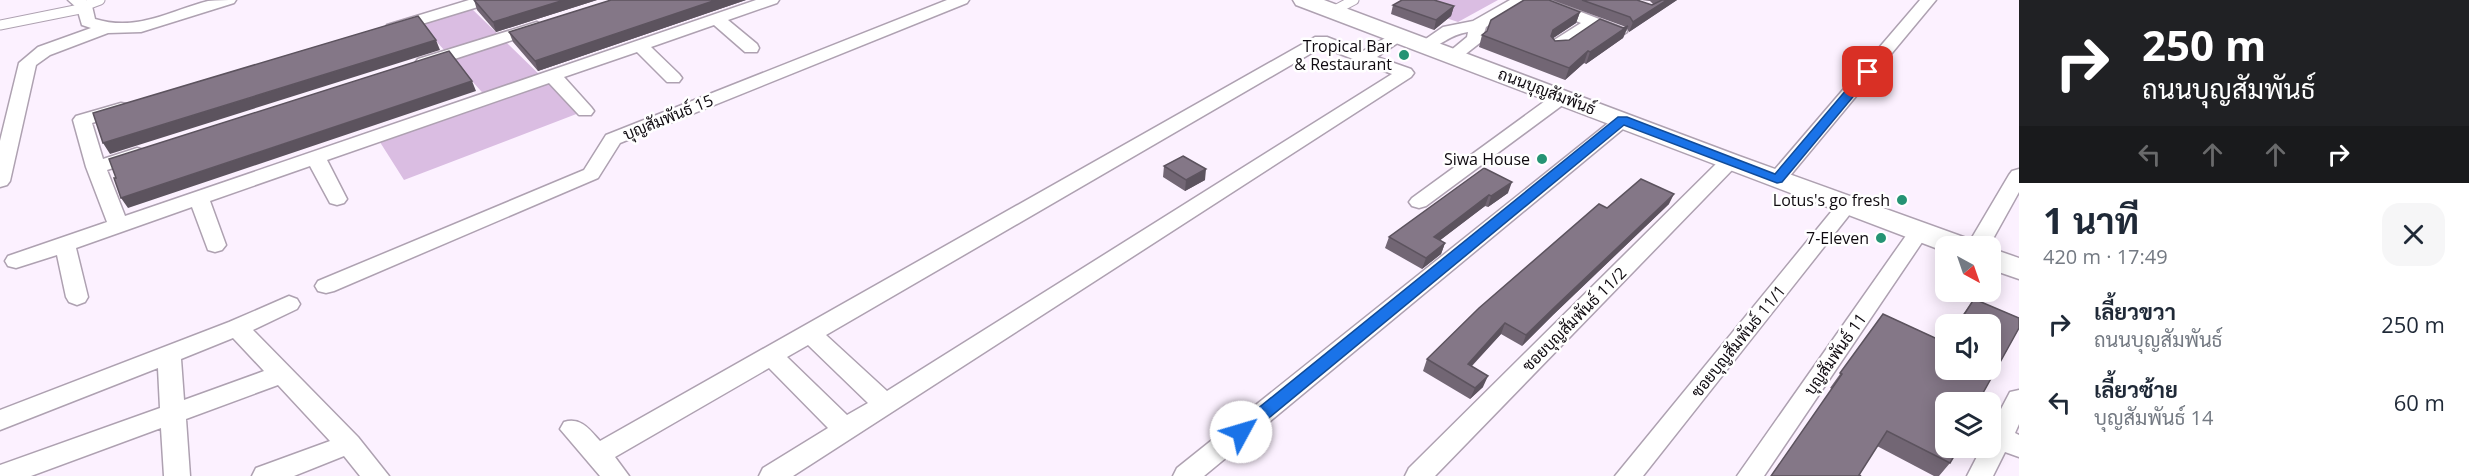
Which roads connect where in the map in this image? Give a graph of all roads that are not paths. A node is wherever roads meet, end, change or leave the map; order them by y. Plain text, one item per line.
1 (100, 0) edge
2 (485, 0) edge
3 (771, 0) edge
4 (961, 0) edge
5 (1305, 0) edge
6 (1521, 0) edge
7 (1536, 0) edge
8 (1929, 0) edge
9 (221, 1) edge
10 (82, 4) edge
11 (1343, 5) edge
12 (717, 19) junction
13 (556, 21) edge
14 (1594, 22) junction
15 (0, 25) edge
16 (1478, 25) junction
17 (103, 28) junction
18 (1619, 32) edge
19 (373, 33) edge
20 (1399, 35) junction
21 (1425, 45) junction
22 (640, 46) junction
23 (1557, 46) edge
24 (751, 48) dead end
25 (1452, 56) junction
26 (1364, 58) junction
27 (402, 70) edge
28 (553, 76) junction
29 (673, 78) dead end
30 (1562, 97) junction
31 (138, 103) edge
32 (585, 111) dead end
33 (1623, 120) junction
34 (157, 147) edge
35 (316, 158) junction
36 (1729, 162) junction
37 (96, 167) junction
38 (2019, 175) edge
39 (1777, 179) junction
40 (0, 181) edge
41 (199, 198) junction
42 (337, 199) dead end
43 (1419, 202) dead end
44 (1847, 206) junction
45 (118, 225) junction
46 (1919, 232) junction
47 (1984, 236) edge
48 (1935, 238) edge
49 (64, 244) junction
50 (215, 245) dead end
51 (16, 261) dead end
52 (2001, 262) edge
53 (2019, 268) edge
54 (326, 286) dead end
55 (77, 297) dead end
56 (289, 304) dead end
57 (237, 327) junction
58 (811, 335) junction
59 (169, 354) junction
60 (772, 357) junction
61 (283, 374) junction
62 (2019, 399) edge
63 (885, 404) junction
64 (173, 414) junction
65 (0, 420) edge
66 (573, 429) dead end
67 (845, 429) junction
68 (2009, 442) edge
69 (349, 444) junction
70 (597, 455) junction
71 (278, 474) edge
72 (1, 476) edge
73 (177, 476) edge
74 (376, 476) edge
75 (616, 476) edge
76 (772, 476) edge
77 (1186, 476) edge
78 (1418, 476) edge
79 (1628, 476) edge
80 (1750, 476) edge
81 (1980, 476) edge

1 - 10 lane
2 - 19 street
3 - 12 street
4 - 54 street, บุญสัมพันธ์ 15
5 - 11 street, ถนนบุญสัมพันธ์
6 - 16 street
7 - 14 street
8 - 39 street
9 - 17 street
10 - 15 lane
10 - 17 street
11 - 20 street, ถนนบุญสัมพันธ์
12 - 22 street
12 - 24 street
13 - 27 street
14 - 18 street
14 - 23 street
16 - 21 street
16 - 25 street
17 - 40 street
20 - 21 street, ถนนบุญสัมพันธ์
20 - 26 street
21 - 25 street, ถนนบุญสัมพันธ์
22 - 28 street
22 - 29 street
25 - 30 street, ถนนบุญสัมพันธ์
26 - 58 street
26 - 63 street
28 - 32 street
28 - 35 street
30 - 33 street, ถนนบุญสัมพันธ์
30 - 43 street
31 - 37 street
33 - 36 street, ถนนบุญสัมพันธ์
33 - 77 street
34 - 37 street
35 - 41 street
35 - 42 street
36 - 39 street, ถนนบุญสัมพันธ์
36 - 78 street, ซอยบุญสัมพันธ์ 11/2
37 - 45 street
38 - 47 street
39 - 44 street, ถนนบุญสัมพันธ์
41 - 45 street
41 - 50 street
44 - 46 street, ถนนบุญสัมพันธ์
44 - 79 street, ซอยบุญสัมพันธ์ 11/1
45 - 49 street
46 - 48 street, ถนนบุญสัมพันธ์
46 - 80 street, บุญสัมพันธ์ 11
49 - 51 street
49 - 55 street
52 - 53 street
56 - 57 street
57 - 59 street
57 - 61 street
58 - 60 street
58 - 63 street
59 - 64 street
59 - 65 street
60 - 67 street
60 - 70 street
61 - 64 street
61 - 69 street
62 - 68 street
63 - 67 street
64 - 72 street
64 - 73 street
66 - 70 street
67 - 76 street
68 - 81 street
69 - 71 street
69 - 74 street
70 - 75 street

